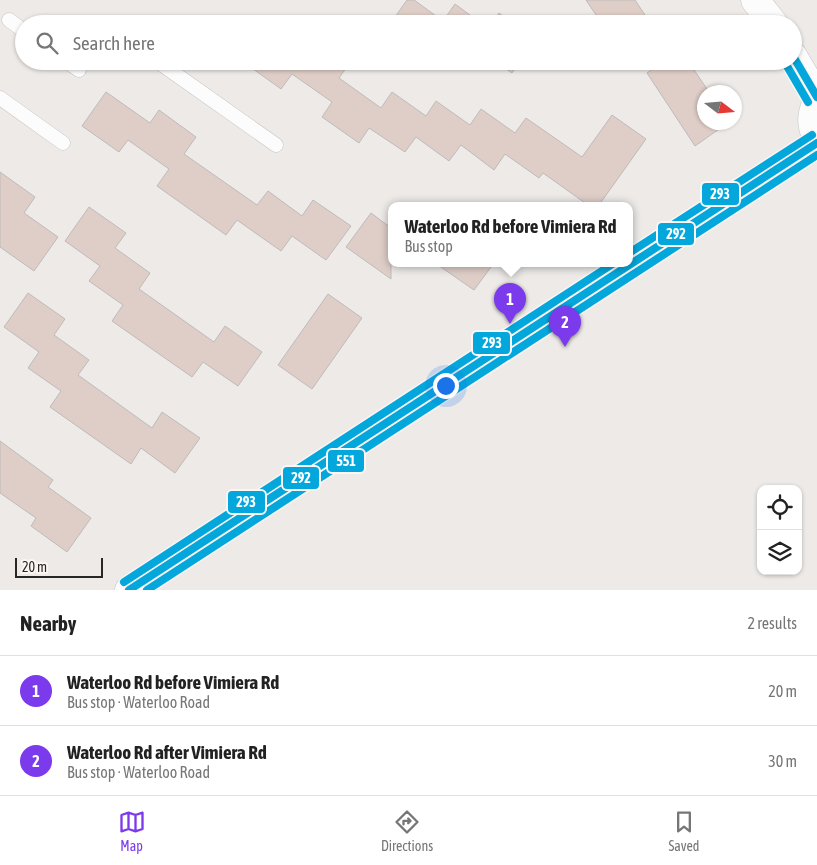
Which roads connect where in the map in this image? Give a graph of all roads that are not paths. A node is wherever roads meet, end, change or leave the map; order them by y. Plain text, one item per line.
1 (755, 0) edge
2 (767, 15) edge
3 (9, 20) dead end
4 (15, 24) edge
5 (802, 55) edge
6 (817, 68) edge
7 (169, 70) edge
8 (801, 70) edge
9 (0, 98) edge
10 (817, 99) edge
11 (817, 138) edge
12 (63, 143) dead end
13 (817, 143) edge
14 (276, 145) dead end
15 (633, 263) edge
16 (626, 267) edge
17 (129, 590) edge

1 - 2 street
3 - 4 lane
5 - 6 street
7 - 14 lane
8 - 10 street
9 - 12 lane
10 - 11 street
13 - 15 street
16 - 17 street

